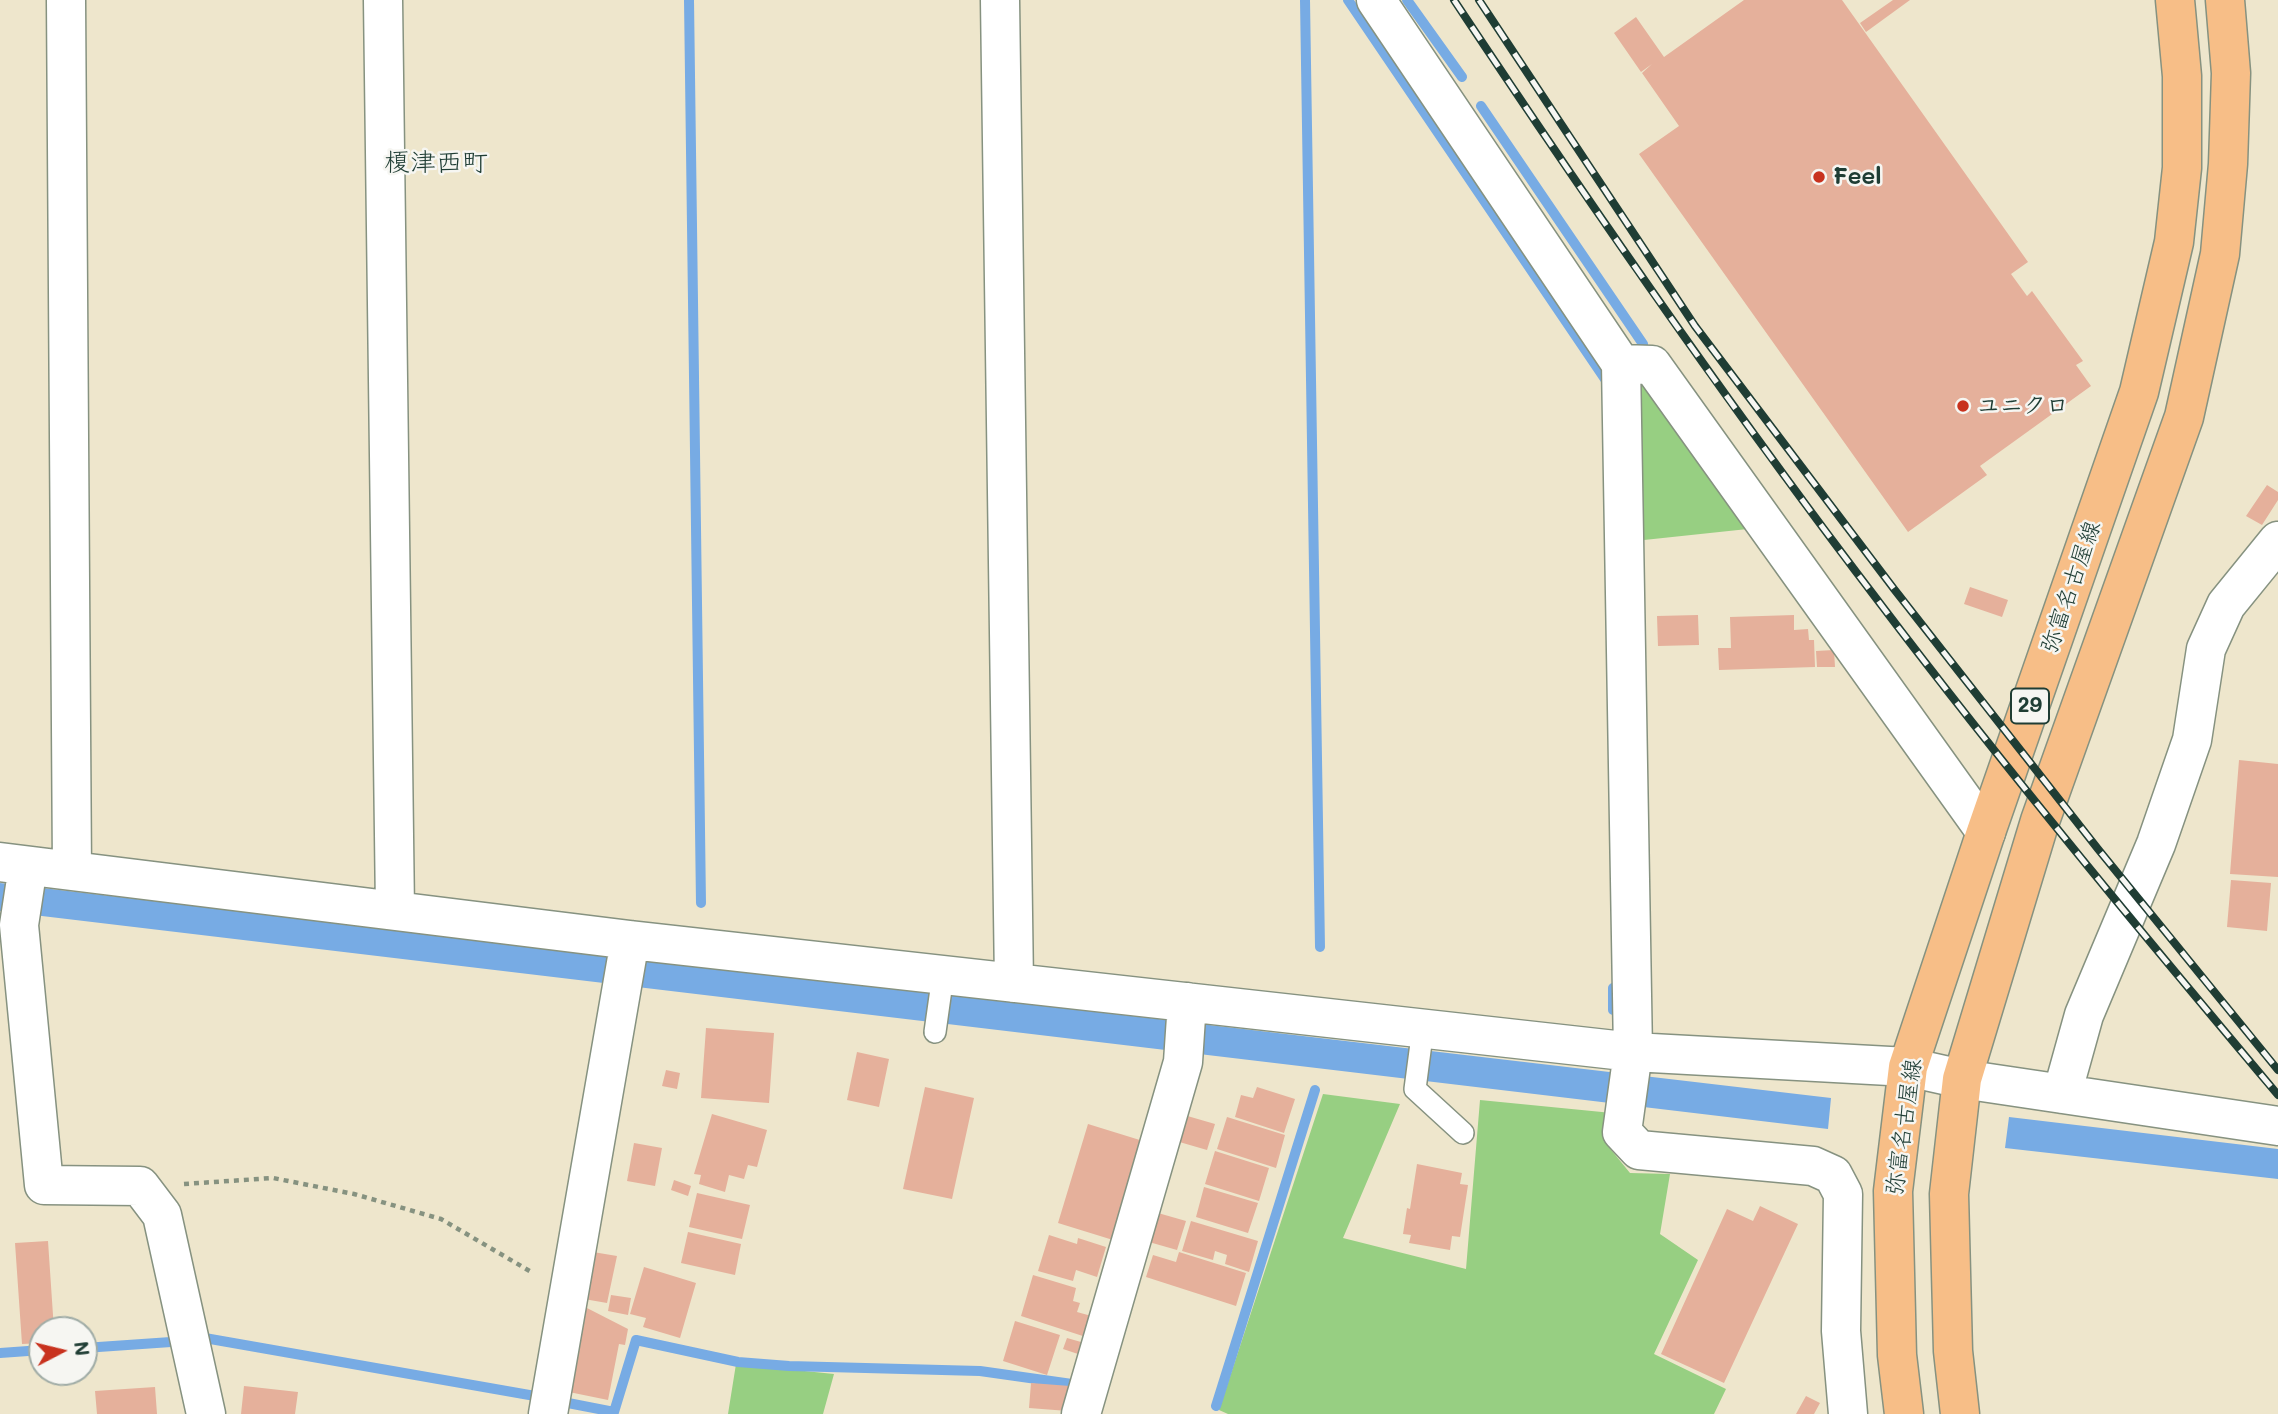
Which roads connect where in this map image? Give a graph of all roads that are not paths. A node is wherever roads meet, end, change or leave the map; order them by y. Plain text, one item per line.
1 (66, 0) edge
2 (383, 0) edge
3 (1000, 0) edge
4 (1376, 0) edge
5 (2175, 0) edge
6 (2225, 0) edge
7 (1620, 364) junction
8 (2278, 541) edge
9 (1986, 832) junction
10 (18, 869) edge
11 (72, 871) junction
12 (395, 911) junction
13 (629, 946) junction
14 (942, 981) junction
15 (1014, 983) junction
16 (1187, 1009) junction
17 (935, 1031) dead end
18 (1422, 1035) junction
19 (1632, 1059) junction
20 (1908, 1067) junction
21 (1962, 1079) junction
22 (2062, 1094) junction
23 (2278, 1126) edge
24 (1463, 1133) dead end
25 (206, 1414) edge
26 (548, 1414) edge
27 (1081, 1414) edge
28 (1847, 1414) edge
29 (1904, 1414) edge
30 (1960, 1414) edge

1 - 11 street
2 - 12 street
3 - 15 street
4 - 7 street
5 - 9 main road, 弥富名古屋線 / 29
6 - 21 main road, 29
7 - 9 street
7 - 19 street
8 - 22 street
9 - 20 main road, 弥富名古屋線 / 29
10 - 11 street
10 - 25 street
11 - 12 street
12 - 13 street
13 - 14 street
13 - 26 street
14 - 15 street
14 - 17 lane
15 - 16 street
16 - 18 street
16 - 27 street
18 - 19 street
18 - 24 lane
19 - 20 street
19 - 28 street
20 - 21 street
20 - 29 main road, 弥富名古屋線 / 29
21 - 22 street
21 - 30 main road, 29
22 - 23 street

